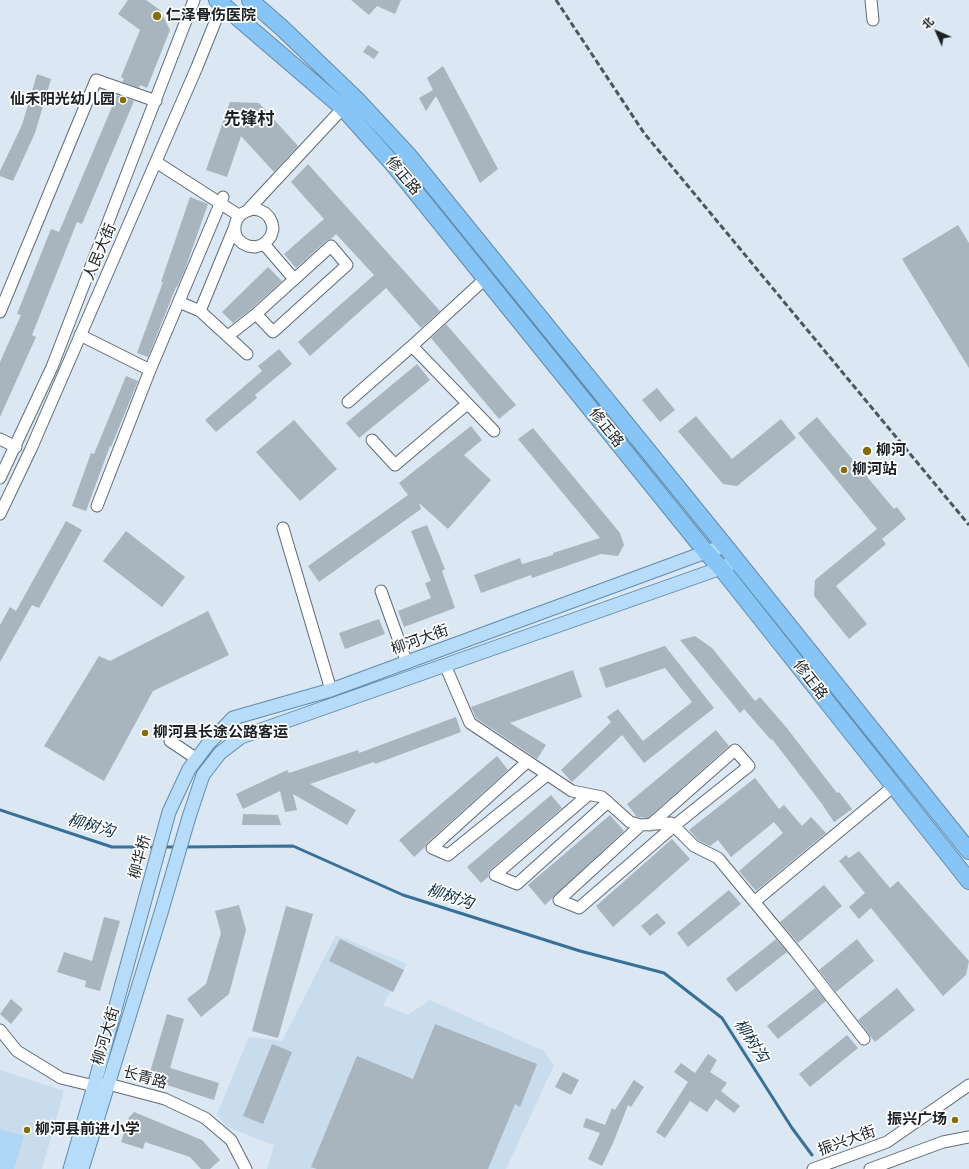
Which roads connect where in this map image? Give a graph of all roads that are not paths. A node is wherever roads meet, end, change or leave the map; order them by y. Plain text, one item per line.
1 (194, 0) edge
2 (250, 0) edge
3 (871, 0) edge
4 (221, 1) edge
5 (873, 20) dead end
6 (156, 101) junction
7 (343, 108) junction
8 (156, 162) junction
9 (222, 200) junction
10 (240, 217) junction
11 (264, 244) junction
12 (486, 278) junction
13 (294, 279) junction
14 (179, 302) junction
15 (200, 311) junction
16 (0, 312) edge
17 (256, 314) junction
18 (80, 335) junction
19 (228, 336) junction
20 (412, 346) junction
21 (247, 354) dead end
22 (150, 370) junction
23 (348, 402) dead end
24 (466, 404) junction
25 (494, 431) dead end
26 (0, 439) edge
27 (372, 440) dead end
28 (16, 447) junction
29 (0, 478) edge
30 (97, 506) dead end
31 (0, 514) edge
32 (283, 528) dead end
33 (725, 546) junction
34 (706, 552) junction
35 (736, 561) junction
36 (721, 568) junction
37 (381, 591) dead end
38 (406, 663) junction
39 (445, 665) junction
40 (331, 690) junction
41 (170, 741) dead end
42 (197, 759) junction
43 (528, 762) junction
44 (548, 775) junction
45 (894, 786) junction
46 (588, 795) junction
47 (608, 802) junction
48 (169, 812) joint
49 (646, 825) junction
50 (674, 826) junction
51 (969, 851) edge
52 (969, 881) edge
53 (754, 902) junction
54 (142, 911) joint
55 (0, 1030) edge
56 (864, 1039) dead end
57 (108, 1084) junction
58 (969, 1085) edge
59 (94, 1086) junction
60 (969, 1136) edge
61 (70, 1169) edge
62 (82, 1169) edge
63 (246, 1169) edge
64 (813, 1169) edge
65 (870, 1169) edge

1 - 6 street, 人民大街
2 - 33 highway, 修正路
3 - 5 street
4 - 7 highway, 修正路
4 - 8 street, 人民大街
6 - 16 street
6 - 28 street, 人民大街
7 - 10 street
7 - 12 highway, 修正路
8 - 9 street
8 - 18 street, 人民大街
9 - 10 street
9 - 14 street
10 - 11 street
10 - 11 street
10 - 15 street
11 - 13 street
12 - 20 street
12 - 34 highway, 修正路
13 - 17 street
13 - 17 street
14 - 15 street
14 - 22 street
15 - 19 street
17 - 19 street
18 - 22 street
18 - 31 street, 人民大街
19 - 21 street
20 - 23 street
20 - 24 street
22 - 30 street
24 - 25 street
24 - 27 street
26 - 28 street
28 - 29 street, 人民大街
32 - 40 street
33 - 34 main road, 柳河大街
33 - 35 highway, 修正路
34 - 36 highway, 修正路
34 - 38 main road, 柳河大街
35 - 36 main road
35 - 51 highway, 修正路
36 - 39 main road
36 - 45 highway, 修正路
37 - 38 street
38 - 40 main road, 柳河大街
39 - 43 street
39 - 57 main road, 柳河大街
40 - 42 main road, 柳河大街
41 - 42 street
42 - 48 main road, 柳河大街
43 - 44 street
43 - 44 street
44 - 46 street
45 - 52 highway, 修正路
45 - 53 street
46 - 47 street
46 - 47 street
47 - 49 street
48 - 54 main road, 柳华桥
49 - 50 street
49 - 50 street
49 - 50 street
50 - 53 street
53 - 56 street
54 - 59 main road, 柳河大街
55 - 59 street, 长青路
57 - 59 street, 长青路
57 - 62 main road, 柳河大街
57 - 63 street, 长青路
58 - 64 street, 振兴大街
59 - 61 main road, 柳河大街
60 - 65 street

